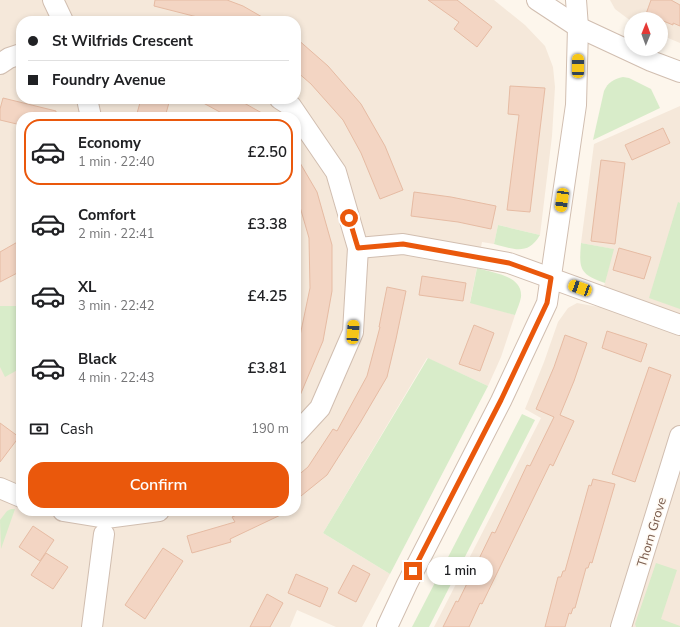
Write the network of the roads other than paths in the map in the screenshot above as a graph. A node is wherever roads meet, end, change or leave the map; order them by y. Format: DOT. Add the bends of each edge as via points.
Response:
graph roads {
  1 [pos="53,0"];
  2 [pos="536,0"];
  3 [pos="576,0"];
  4 [pos="61,16"];
  5 [pos="578,27"];
  6 [pos="16,56"];
  7 [pos="0,64"];
  8 [pos="680,72"];
  9 [pos="288,104"];
  10 [pos="295,112"];
  11 [pos="301,121"];
  12 [pos="358,248"];
  13 [pos="551,278"];
  14 [pos="680,325"];
  15 [pos="301,429"];
  16 [pos="680,436"];
  17 [pos="0,488"];
  18 [pos="16,495"];
  19 [pos="84,516"];
  20 [pos="132,516"];
  21 [pos="105,521"];
  22 [pos="92,627"];
  23 [pos="387,627"];
  24 [pos="621,627"];
  1 -- 4 [label="street"];
  2 -- 5 [label="street"];
  3 -- 5 [label="street"];
  5 -- 8 [label="street"];
  5 -- 13 [label="street" via="576,105"];
  6 -- 7 [label="street"];
  9 -- 10 [label="street"];
  11 -- 12 [label="street" via="336,172"];
  12 -- 13 [label="street" via="403,244 509,263"];
  12 -- 15 [label="street" via="353,332 320,408"];
  13 -- 14 [label="street"];
  13 -- 23 [label="street" via="547,303"];
  16 -- 24 [label="street, Thorn Grove"];
  17 -- 18 [label="street"];
  19 -- 21 [label="street"];
  20 -- 21 [label="street"];
  21 -- 22 [label="street"];
}
